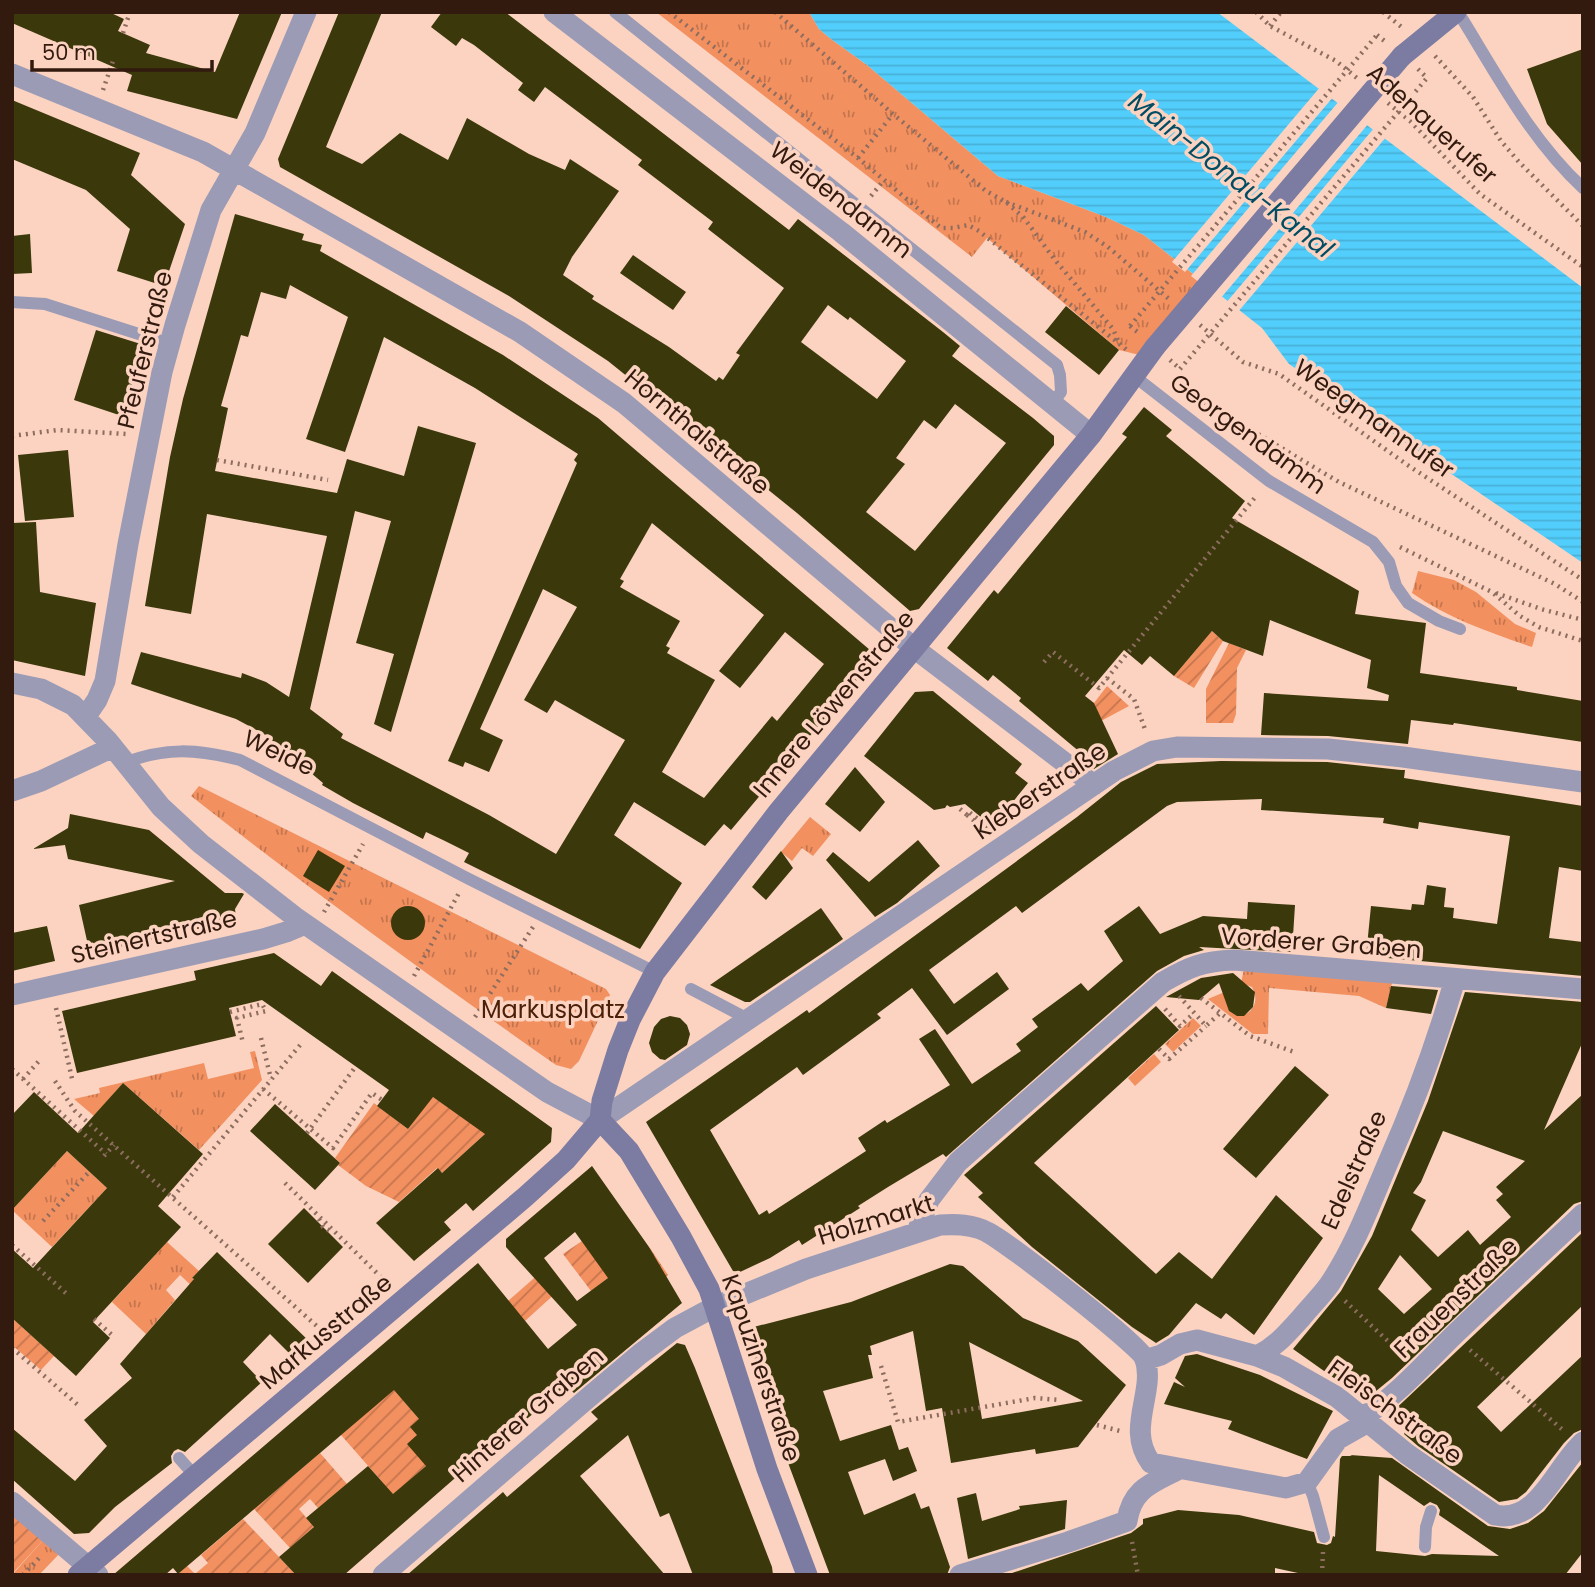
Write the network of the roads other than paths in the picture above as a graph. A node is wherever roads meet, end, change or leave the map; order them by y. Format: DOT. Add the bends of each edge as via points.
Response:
graph roads {
  1 [pos="306,12"];
  2 [pos="554,12"];
  3 [pos="615,12"];
  4 [pos="1457,12"];
  5 [pos="12,74"];
  6 [pos="233,169"];
  7 [pos="1583,188"];
  8 [pos="12,302"];
  9 [pos="170,344"];
  10 [pos="1144,362"];
  11 [pos="1053,403"];
  12 [pos="1091,435"];
  13 [pos="1460,629"];
  14 [pos="914,648"];
  15 [pos="12,683"];
  16 [pos="86,716"];
  17 [pos="118,755"];
  18 [pos="1583,782"];
  19 [pos="1094,785"];
  20 [pos="12,791"];
  21 [pos="309,927"];
  22 [pos="655,972"];
  23 [pos="1455,979"];
  24 [pos="691,989"];
  25 [pos="1583,989"];
  26 [pos="12,995"];
  27 [pos="750,1020"];
  28 [pos="600,1120"];
  29 [pos="1583,1214"];
  30 [pos="917,1231"];
  31 [pos="716,1306"];
  32 [pos="1257,1356"];
  33 [pos="1145,1360"];
  34 [pos="1366,1419"];
  35 [pos="1581,1443"];
  36 [pos="178,1458"];
  37 [pos="1179,1469"];
  38 [pos="195,1476"];
  39 [pos="1307,1482"];
  40 [pos="12,1502"];
  41 [pos="1432,1510"];
  42 [pos="1324,1537"];
  43 [pos="1426,1547"];
  44 [pos="88,1572"];
  45 [pos="383,1575"];
  46 [pos="807,1575"];
  47 [pos="961,1575"];
  1 -- 6 [label="street, Pfeuferstraße" via="255,133"];
  2 -- 11 [label="street, Weidendamm" via="841,232"];
  3 -- 11 [label="lane" via="1056,365 1061,392"];
  4 -- 7 [label="lane" via="1538,138"];
  4 -- 10 [label="street, Innere Löwenstraße, bridge" via="1402,56"];
  5 -- 6 [label="street, Hornthalstraße" via="203,152"];
  6 -- 9 [label="street, Pfeuferstraße" via="211,210"];
  6 -- 14 [label="street, Hornthalstraße" via="520,332 591,379"];
  8 -- 9 [label="lane" via="44,304"];
  9 -- 16 [label="street, Pfeuferstraße" via="105,681"];
  10 -- 12 [label="street, Innere Löwenstraße"];
  10 -- 13 [label="lane, Georgendamm" via="1269,481 1373,542 1390,562 1396,586 1408,603"];
  11 -- 12 [label="street, Weidendamm"];
  12 -- 14 [label="street, Innere Löwenstraße"];
  14 -- 19 [label="street, Hornthalstraße"];
  14 -- 22 [label="street, Innere Löwenstraße" via="779,811"];
  15 -- 16 [label="street" via="59,696"];
  16 -- 17 [label="street"];
  17 -- 20 [label="street, Weide"];
  17 -- 21 [label="street" via="201,844"];
  17 -- 22 [label="lane, Weide" via="207,751 240,760"];
  18 -- 19 [label="street, Kleberstraße" via="1328,750 1190,747 1153,751"];
  19 -- 27 [label="street, Kleberstraße"];
  21 -- 26 [label="street, Steinertstraße"];
  21 -- 28 [label="street" via="554,1097"];
  22 -- 28 [label="street, Innere Löwenstraße" via="618,1050"];
  23 -- 25 [label="street, Vorderer Graben"];
  23 -- 30 [label="street, Vorderer Graben" via="1234,960 1189,967 1163,982 958,1162 929,1200"];
  23 -- 32 [label="street, Edelstraße" via="1438,1038 1398,1141 1340,1265 1329,1285 1283,1338"];
  24 -- 27 [label="lane"];
  27 -- 28 [label="street, Kleberstraße"];
  28 -- 31 [label="street, Kapuzinerstraße" via="629,1151"];
  28 -- 38 [label="street, Markusstraße" via="556,1169"];
  29 -- 34 [label="street, Frauenstraße"];
  30 -- 31 [label="street, Holzmarkt"];
  30 -- 33 [label="street, Holzmarkt" via="961,1224 986,1231 1137,1348"];
  31 -- 45 [label="street, Hinterer Graben" via="640,1354"];
  31 -- 46 [label="street, Kapuzinerstraße" via="767,1469"];
  32 -- 33 [label="street, Fleischstraße" via="1196,1340"];
  32 -- 34 [label="street, Fleischstraße" via="1337,1397"];
  33 -- 37 [label="street" via="1140,1427 1144,1454 1151,1463"];
  34 -- 35 [label="street, Fleischstraße" via="1440,1483 1496,1515 1515,1517 1534,1504"];
  34 -- 39 [label="street, Frauenstraße" via="1338,1439"];
  36 -- 38 [label="lane"];
  37 -- 39 [label="street" via="1286,1488"];
  37 -- 47 [label="street" via="1140,1490 1130,1504 1127,1521"];
  38 -- 44 [label="street, Markusstraße"];
  39 -- 42 [label="lane"];
  40 -- 44 [label="street"];
  41 -- 43 [label="lane"];
}
